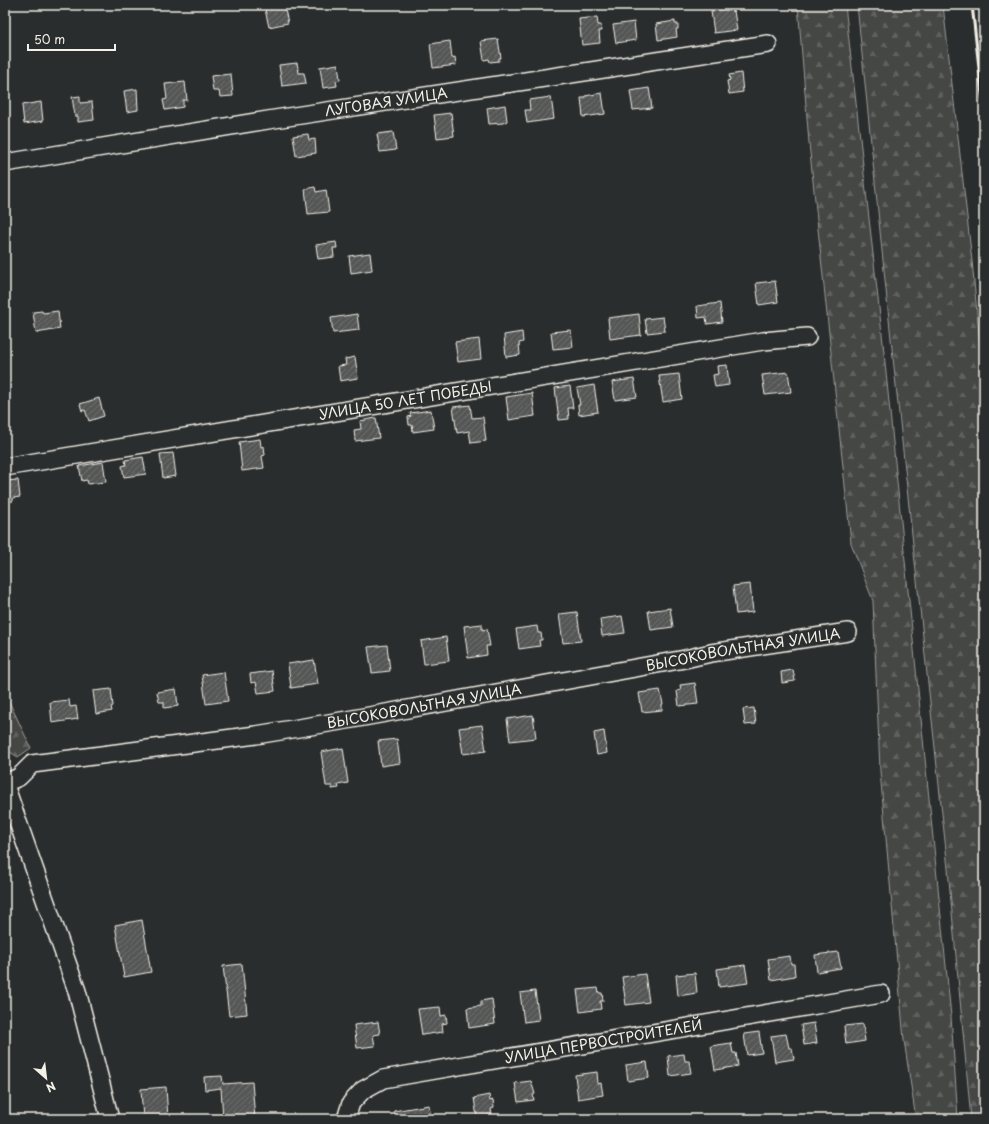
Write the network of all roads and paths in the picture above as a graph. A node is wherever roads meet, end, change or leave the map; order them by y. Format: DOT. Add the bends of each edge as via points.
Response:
graph roads {
  1 [pos="768,44"];
  2 [pos="5,163"];
  3 [pos="807,337"];
  4 [pos="5,467"];
  5 [pos="848,632"];
  6 [pos="5,784"];
  7 [pos="881,994"];
  8 [pos="110,1119"];
  9 [pos="346,1119"];
  1 -- 2 [label="street, ЛУГОВАЯ УЛИЦА"];
  3 -- 4 [label="street, УЛИЦА 50 ЛЕТ ПОБЕДЫ" via="762,341"];
  5 -- 6 [label="street, ВЫСОКОВОЛЬТНАЯ УЛИЦА" via="711,653 256,735 32,764 19,777"];
  6 -- 8 [label="street" via="77,991"];
  7 -- 9 [label="street, УЛИЦА ПЕРВОСТРОИТЕЛЕЙ" via="383,1079 363,1090 351,1103"];
}
